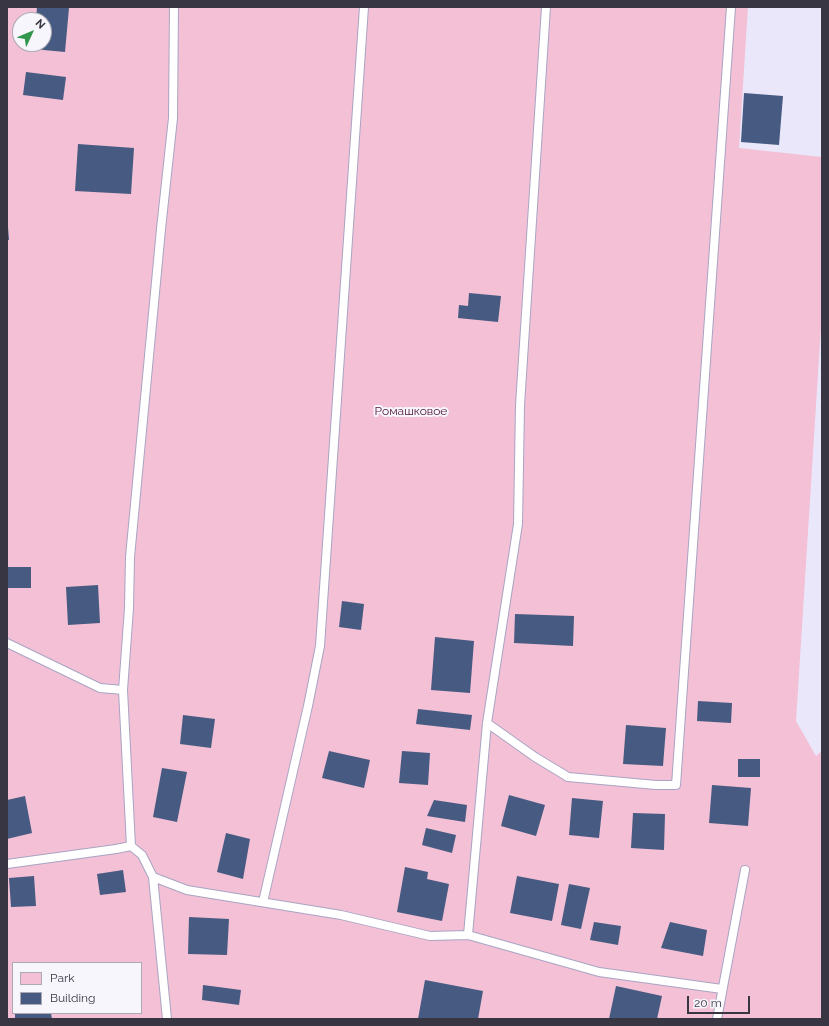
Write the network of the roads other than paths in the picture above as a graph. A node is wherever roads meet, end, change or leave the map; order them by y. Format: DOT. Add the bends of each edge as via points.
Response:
graph roads {
  1 [pos="174,7"];
  2 [pos="364,7"];
  3 [pos="546,7"];
  4 [pos="731,7"];
  5 [pos="7,643"];
  6 [pos="123,690"];
  7 [pos="487,723"];
  8 [pos="131,846"];
  9 [pos="7,864"];
  10 [pos="745,870"];
  11 [pos="152,877"];
  12 [pos="263,902"];
  13 [pos="468,935"];
  14 [pos="722,989"];
  15 [pos="167,1019"];
  16 [pos="717,1019"];
  1 -- 6 [label="lane" via="173,118 130,557"];
  2 -- 12 [label="lane" via="320,646"];
  3 -- 7 [label="lane" via="520,405 518,524"];
  4 -- 7 [label="lane" via="676,785 568,777"];
  5 -- 6 [label="lane" via="100,688"];
  6 -- 8 [label="lane"];
  7 -- 13 [label="lane"];
  8 -- 9 [label="lane"];
  8 -- 11 [label="lane" via="142,855"];
  10 -- 14 [label="lane"];
  11 -- 12 [label="lane" via="187,890"];
  11 -- 15 [label="lane"];
  12 -- 13 [label="lane" via="341,915 430,936"];
  13 -- 14 [label="lane" via="599,972"];
  14 -- 16 [label="lane"];
}
